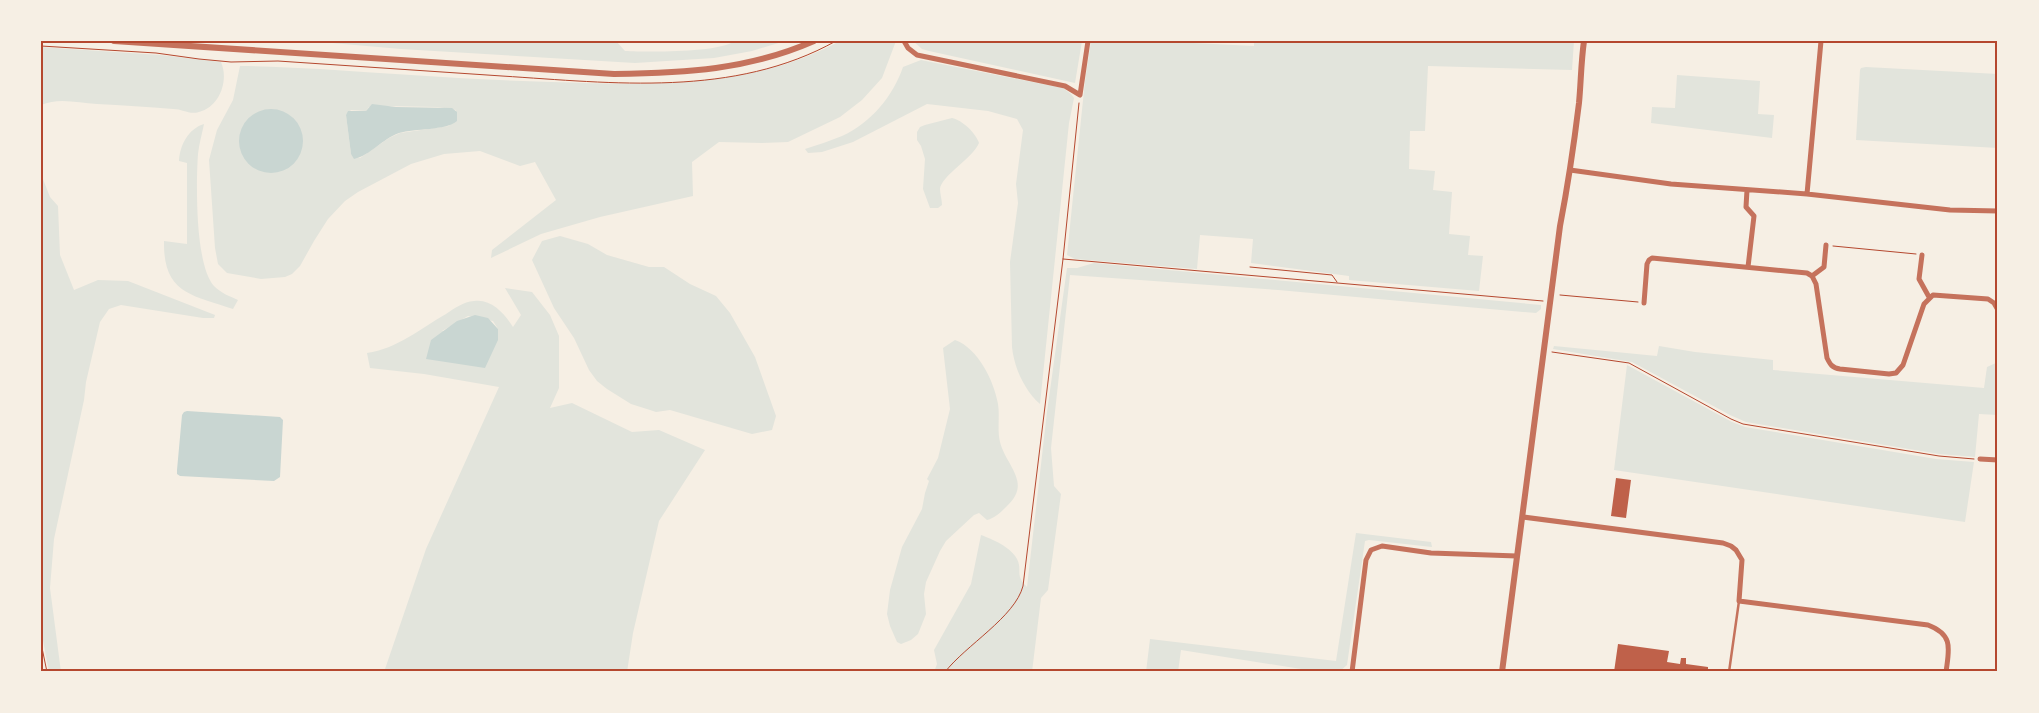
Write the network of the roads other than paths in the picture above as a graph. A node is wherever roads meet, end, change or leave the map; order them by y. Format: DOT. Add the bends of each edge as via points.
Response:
graph roads {
  1 [pos="114,41"];
  2 [pos="814,41"];
  3 [pos="904,41"];
  4 [pos="1088,41"];
  5 [pos="1584,41"];
  6 [pos="1821,41"];
  7 [pos="1570,170"];
  8 [pos="1747,190"];
  9 [pos="1807,194"];
  10 [pos="1998,211"];
  11 [pos="1826,246"];
  12 [pos="1922,255"];
  13 [pos="1748,267"];
  14 [pos="1812,276"];
  15 [pos="1930,297"];
  16 [pos="1644,302"];
  17 [pos="1998,310"];
  18 [pos="1980,459"];
  19 [pos="1998,460"];
  20 [pos="1523,518"];
  21 [pos="1517,556"];
  22 [pos="1739,601"];
  23 [pos="1352,672"];
  24 [pos="1502,672"];
  25 [pos="1729,672"];
  26 [pos="1946,672"];
  1 -- 2 [label="street" via="624,74 731,67 783,54"];
  3 -- 4 [label="street" via="917,55 1065,86 1080,95"];
  5 -- 7 [label="street"];
  6 -- 9 [label="street"];
  7 -- 8 [label="street" via="1671,184"];
  7 -- 20 [label="street"];
  8 -- 9 [label="street"];
  8 -- 13 [label="street" via="1746,207 1754,216"];
  9 -- 10 [label="street" via="1950,210"];
  11 -- 14 [label="street" via="1824,268"];
  12 -- 15 [label="street" via="1919,280"];
  13 -- 14 [label="street" via="1803,272"];
  13 -- 16 [label="street" via="1652,258 1647,264"];
  14 -- 15 [label="street" via="1827,358 1832,366 1840,369 1896,373 1903,365 1924,304"];
  15 -- 17 [label="street" via="1938,294 1988,299"];
  18 -- 19 [label="street"];
  20 -- 21 [label="street"];
  20 -- 22 [label="street" via="1731,546 1742,560"];
  21 -- 23 [label="street" via="1431,553 1382,546 1371,550 1366,560"];
  21 -- 24 [label="street"];
  22 -- 25 [label="lane"];
  22 -- 26 [label="street" via="1928,625 1947,640"];
}
